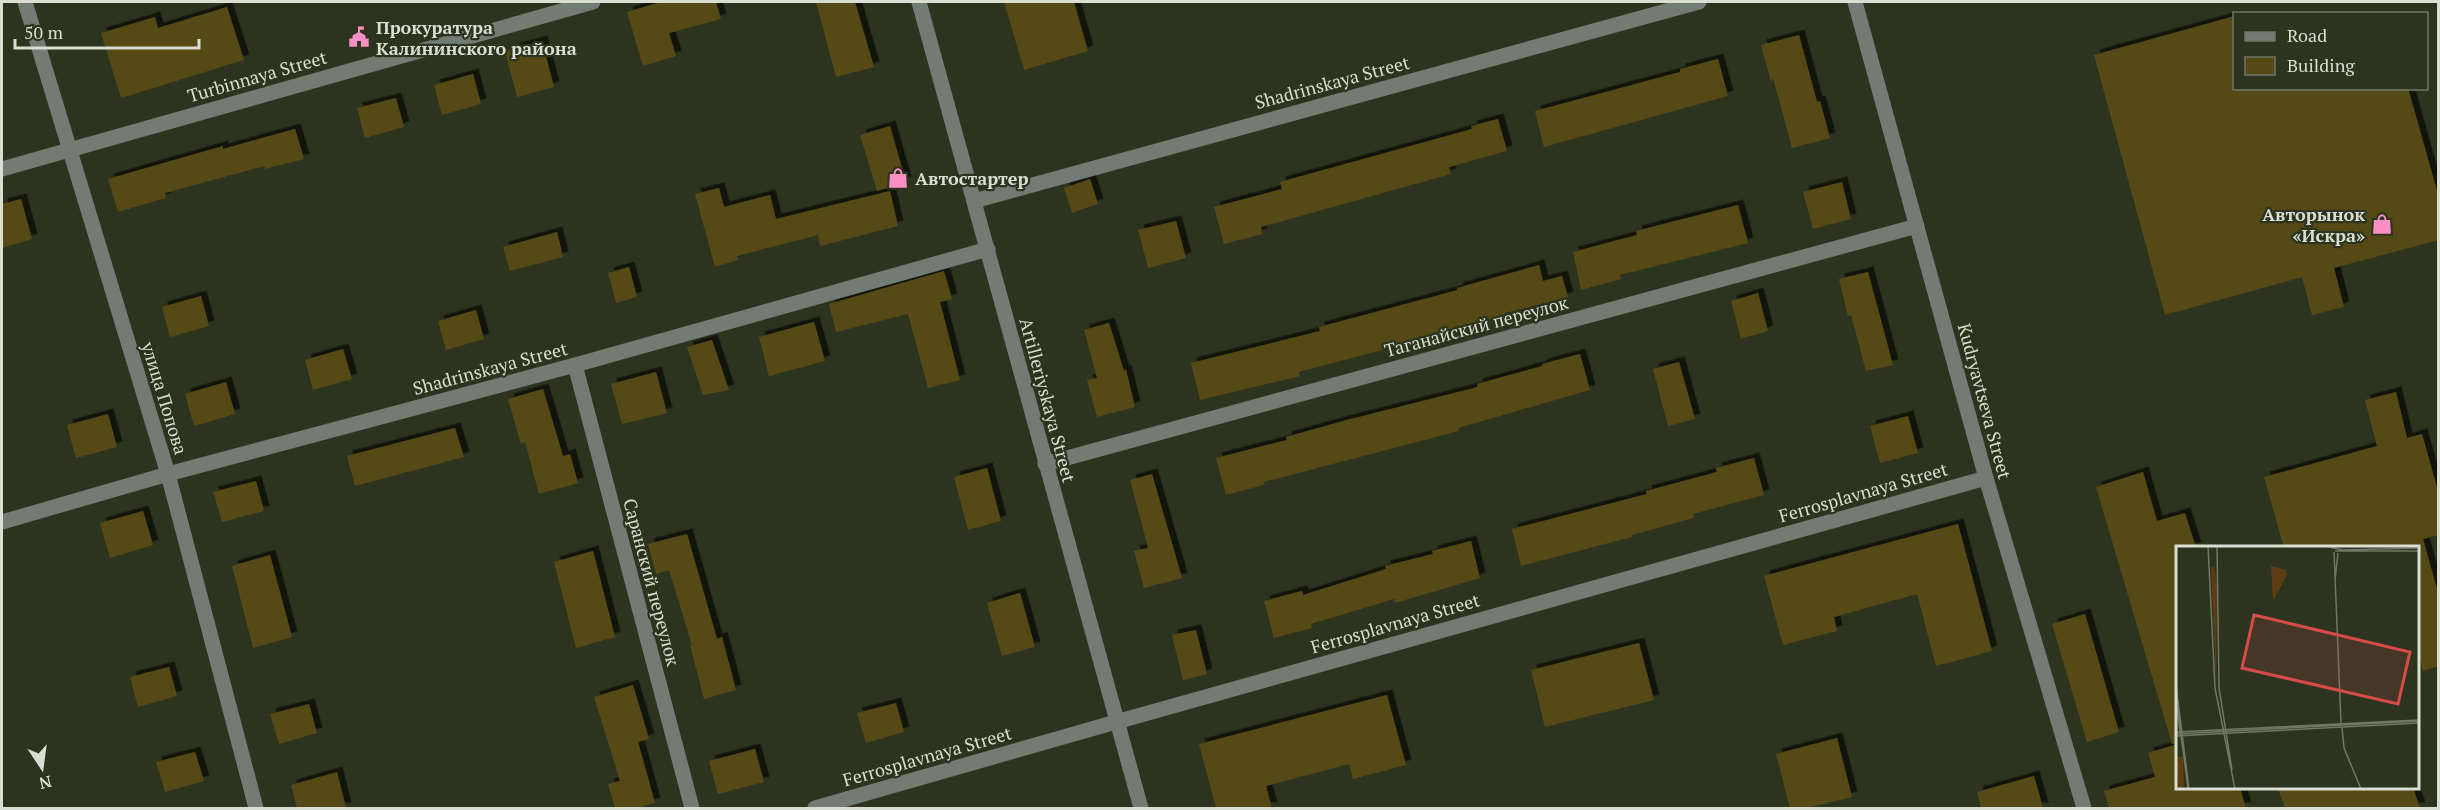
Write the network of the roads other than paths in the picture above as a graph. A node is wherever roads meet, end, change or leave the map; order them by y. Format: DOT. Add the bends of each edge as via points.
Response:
graph roads {
  1 [pos="25,2"];
  2 [pos="593,2"];
  3 [pos="919,2"];
  4 [pos="1699,2"];
  5 [pos="1855,2"];
  6 [pos="69,150"];
  7 [pos="2,170"];
  8 [pos="974,201"];
  9 [pos="1917,226"];
  10 [pos="988,249"];
  11 [pos="575,365"];
  12 [pos="1045,464"];
  13 [pos="168,474"];
  14 [pos="1986,478"];
  15 [pos="2,522"];
  16 [pos="1116,722"];
  17 [pos="256,808"];
  18 [pos="692,808"];
  19 [pos="815,808"];
  20 [pos="1141,808"];
  21 [pos="2084,808"];
  1 -- 6 [label="street, улица Попова"];
  2 -- 6 [label="street, Turbinnaya Street"];
  3 -- 8 [label="street, Artilleriyskaya Street"];
  4 -- 8 [label="street, Shadrinskaya Street"];
  5 -- 9 [label="street, Kudryavtseva Street"];
  6 -- 7 [label="street, Turbinnaya Street"];
  6 -- 13 [label="street, улица Попова"];
  8 -- 10 [label="street, Artilleriyskaya Street"];
  9 -- 12 [label="street, Таганайский переулок"];
  9 -- 14 [label="street, Kudryavtseva Street"];
  10 -- 11 [label="street, Shadrinskaya Street"];
  10 -- 12 [label="street, Artilleriyskaya Street"];
  11 -- 13 [label="street, Shadrinskaya Street"];
  11 -- 18 [label="street, Саранский переулок"];
  12 -- 16 [label="street, Artilleriyskaya Street"];
  13 -- 15 [label="street, Shadrinskaya Street"];
  13 -- 17 [label="street, улица Попова"];
  14 -- 16 [label="street, Ferrosplavnaya Street"];
  14 -- 21 [label="street, Kudryavtseva Street"];
  16 -- 19 [label="street, Ferrosplavnaya Street"];
  16 -- 20 [label="street, Artilleriyskaya Street"];
}
